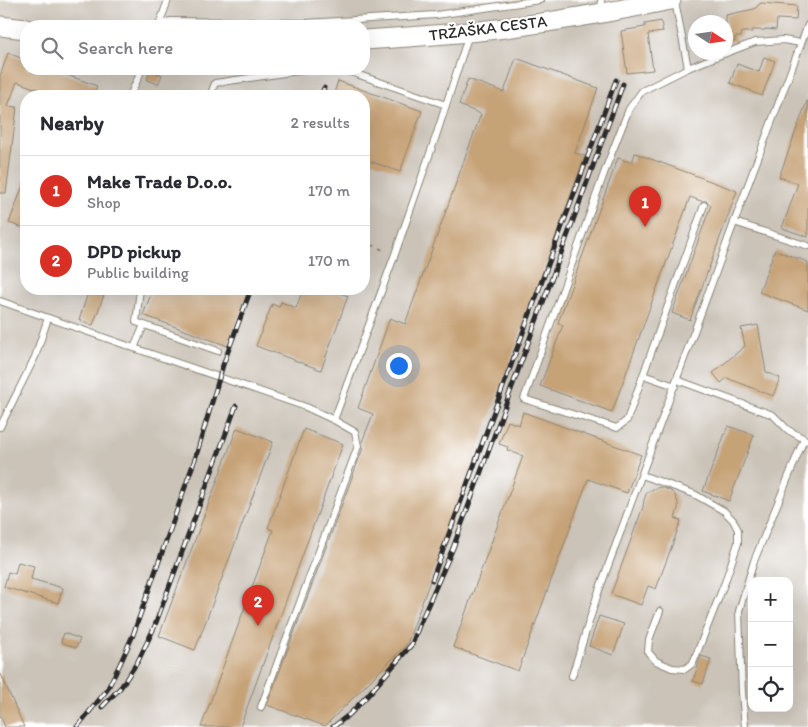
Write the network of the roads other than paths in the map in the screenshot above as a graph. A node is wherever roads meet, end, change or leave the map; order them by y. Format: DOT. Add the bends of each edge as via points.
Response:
graph roads {
  1 [pos="168,0"];
  2 [pos="540,0"];
  3 [pos="671,0"];
  4 [pos="675,0"];
  5 [pos="602,6"];
  6 [pos="162,20"];
  7 [pos="354,20"];
  8 [pos="808,25"];
  9 [pos="0,26"];
  10 [pos="20,28"];
  11 [pos="470,32"];
  12 [pos="370,40"];
  13 [pos="801,43"];
  14 [pos="688,68"];
  15 [pos="139,75"];
  16 [pos="270,75"];
  17 [pos="360,75"];
  18 [pos="133,90"];
  19 [pos="212,90"];
  20 [pos="446,104"];
  21 [pos="704,205"];
  22 [pos="734,222"];
  23 [pos="808,246"];
  24 [pos="139,295"];
  25 [pos="0,301"];
  26 [pos="48,318"];
  27 [pos="144,325"];
  28 [pos="134,348"];
  29 [pos="218,351"];
  30 [pos="643,375"];
  31 [pos="676,383"];
  32 [pos="334,420"];
  33 [pos="0,427"];
  34 [pos="806,440"];
  35 [pos="642,475"];
  36 [pos="660,611"];
  37 [pos="572,676"];
  38 [pos="261,707"];
  39 [pos="745,727"];
  1 -- 6 [label="lane"];
  2 -- 7 [label="lane" via="436,15"];
  3 -- 5 [label="street, TRŽAŠKA CESTA"];
  4 -- 14 [label="lane"];
  5 -- 11 [label="street, TRŽAŠKA CESTA" via="504,28"];
  8 -- 13 [label="lane"];
  9 -- 10 [label="street"];
  11 -- 12 [label="street, TRŽAŠKA CESTA"];
  11 -- 20 [label="lane"];
  13 -- 14 [label="lane" via="783,40 755,42"];
  13 -- 22 [label="lane"];
  14 -- 30 [label="lane" via="642,91 629,109 524,399 617,428 627,420"];
  15 -- 18 [label="lane"];
  16 -- 19 [label="lane" via="215,83"];
  17 -- 20 [label="lane"];
  20 -- 32 [label="lane"];
  21 -- 30 [label="lane"];
  22 -- 23 [label="lane"];
  22 -- 31 [label="lane"];
  24 -- 27 [label="lane" via="136,322"];
  25 -- 26 [label="lane"];
  26 -- 28 [label="lane"];
  26 -- 33 [label="lane" via="35,357"];
  27 -- 28 [label="lane"];
  27 -- 29 [label="lane"];
  28 -- 32 [label="lane" via="306,407"];
  30 -- 31 [label="lane"];
  31 -- 34 [label="lane" via="773,415 788,430"];
  31 -- 35 [label="lane"];
  32 -- 38 [label="lane" via="355,432 358,446"];
  34 -- 39 [label="lane" via="754,561 739,610"];
  35 -- 36 [label="lane" via="694,494 724,511 738,530 738,543 725,582 693,663 685,669 656,661 648,652"];
  35 -- 37 [label="lane" via="597,596"];
}
